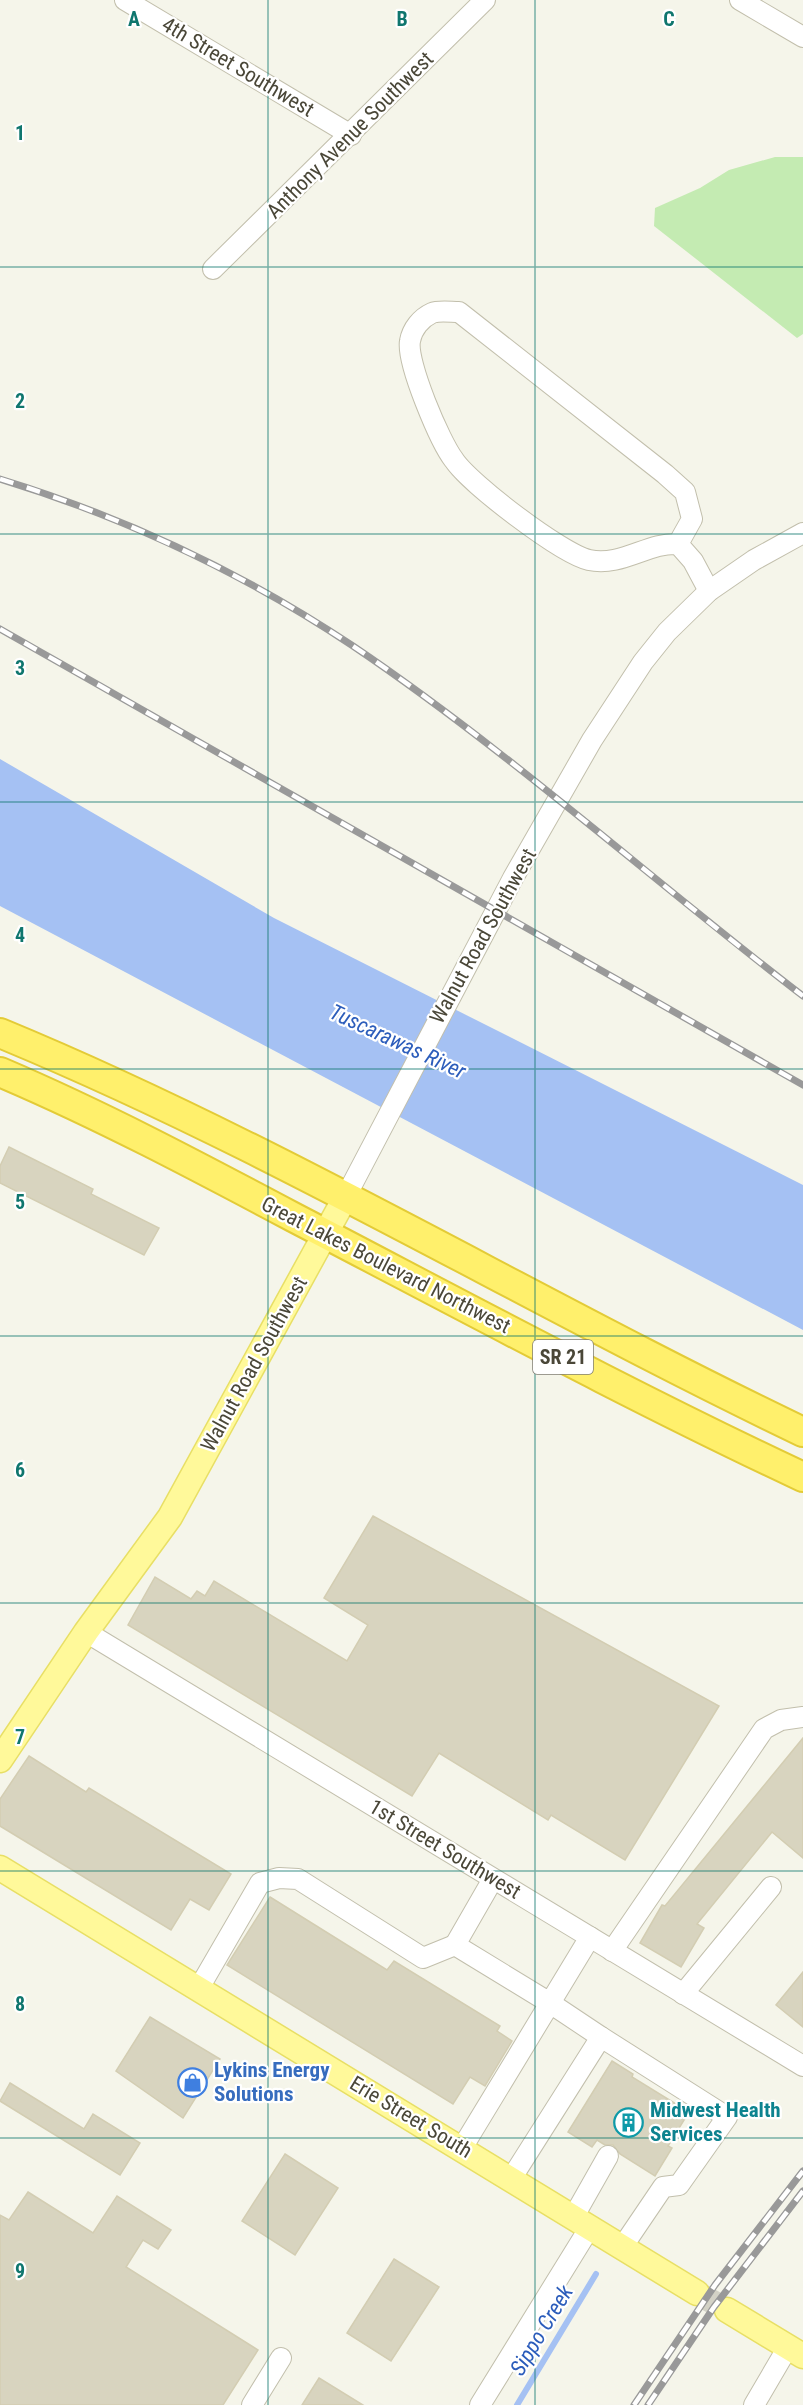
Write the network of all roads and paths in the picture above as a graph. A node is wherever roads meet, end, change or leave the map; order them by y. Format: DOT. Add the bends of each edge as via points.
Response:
graph roads {
  1 [pos="125,0"];
  2 [pos="486,0"];
  3 [pos="740,0"];
  4 [pos="802,35"];
  5 [pos="351,135"];
  6 [pos="213,269"];
  7 [pos="803,533"];
  8 [pos="678,544"];
  9 [pos="709,591"];
  10 [pos="0,1033"];
  11 [pos="0,1072"];
  12 [pos="345,1198"];
  13 [pos="325,1233"];
  14 [pos="803,1432"];
  15 [pos="803,1477"];
  16 [pos="86,1632"];
  17 [pos="803,1718"];
  18 [pos="0,1760"];
  19 [pos="0,1868"];
  20 [pos="493,1878"];
  21 [pos="771,1887"];
  22 [pos="590,1936"];
  23 [pos="455,1945"];
  24 [pos="612,1951"];
  25 [pos="200,1988"];
  26 [pos="684,1994"];
  27 [pos="550,2003"];
  28 [pos="601,2037"];
  29 [pos="803,2066"];
  30 [pos="462,2148"];
  31 [pos="609,2156"];
  32 [pos="511,2179"];
  33 [pos="582,2221"];
  34 [pos="623,2246"];
  35 [pos="697,2293"];
  36 [pos="727,2310"];
  37 [pos="796,2352"];
  38 [pos="281,2358"];
  39 [pos="252,2405"];
  40 [pos="480,2405"];
  41 [pos="754,2405"];
  1 -- 5 [label="street, 4th Street Southwest"];
  2 -- 5 [label="street, Anthony Avenue Southwest"];
  3 -- 4 [label="street"];
  5 -- 6 [label="street, Anthony Avenue Southwest"];
  7 -- 9 [label="street, Walnut Road Southwest"];
  8 -- 8 [label="street" via="662,543 621,559 590,560 564,548 479,487 454,462 426,402 409,342 417,325 433,312 459,312 665,474 685,492 692,519"];
  8 -- 9 [label="street" via="693,561"];
  9 -- 12 [label="street, Walnut Road Southwest" via="643,662 592,740 477,944"];
  10 -- 12 [label="highway, Great Lakes Boulevard Northwest / SR 21" via="146,1098"];
  11 -- 13 [label="highway, Great Lakes Boulevard Northwest / SR 21" via="107,1121"];
  12 -- 13 [label="main road, Walnut Road Southwest"];
  12 -- 14 [label="highway, Great Lakes Boulevard Northwest / SR 21"];
  13 -- 15 [label="highway, Great Lakes Boulevard Northwest / SR 21"];
  13 -- 16 [label="main road, Walnut Road Southwest" via="170,1517"];
  16 -- 18 [label="main road, Walnut Road Southwest"];
  16 -- 20 [label="street, 1st Street Southwest"];
  17 -- 24 [label="street" via="781,1720 764,1729"];
  19 -- 25 [label="main road, Erie Street South"];
  20 -- 22 [label="street, 1st Street Southwest"];
  20 -- 23 [label="street"];
  21 -- 26 [label="street"];
  22 -- 24 [label="street, 1st Street Southwest"];
  22 -- 27 [label="street"];
  23 -- 25 [label="street" via="423,1958 298,1879 279,1878 260,1883"];
  23 -- 27 [label="street"];
  24 -- 26 [label="street, 1st Street Southwest"];
  25 -- 30 [label="main road, Erie Street South"];
  26 -- 29 [label="street, 1st Street Southwest"];
  27 -- 28 [label="street"];
  27 -- 30 [label="street"];
  28 -- 32 [label="street"];
  28 -- 34 [label="street" via="727,2117 680,2185 663,2187"];
  30 -- 32 [label="main road, Erie Street South"];
  31 -- 33 [label="street"];
  32 -- 33 [label="main road, Erie Street South"];
  33 -- 34 [label="main road, Erie Street South"];
  33 -- 40 [label="street"];
  34 -- 35 [label="main road, Erie Street South"];
  36 -- 37 [label="main road"];
  37 -- 41 [label="street"];
  38 -- 39 [label="street"];
}
